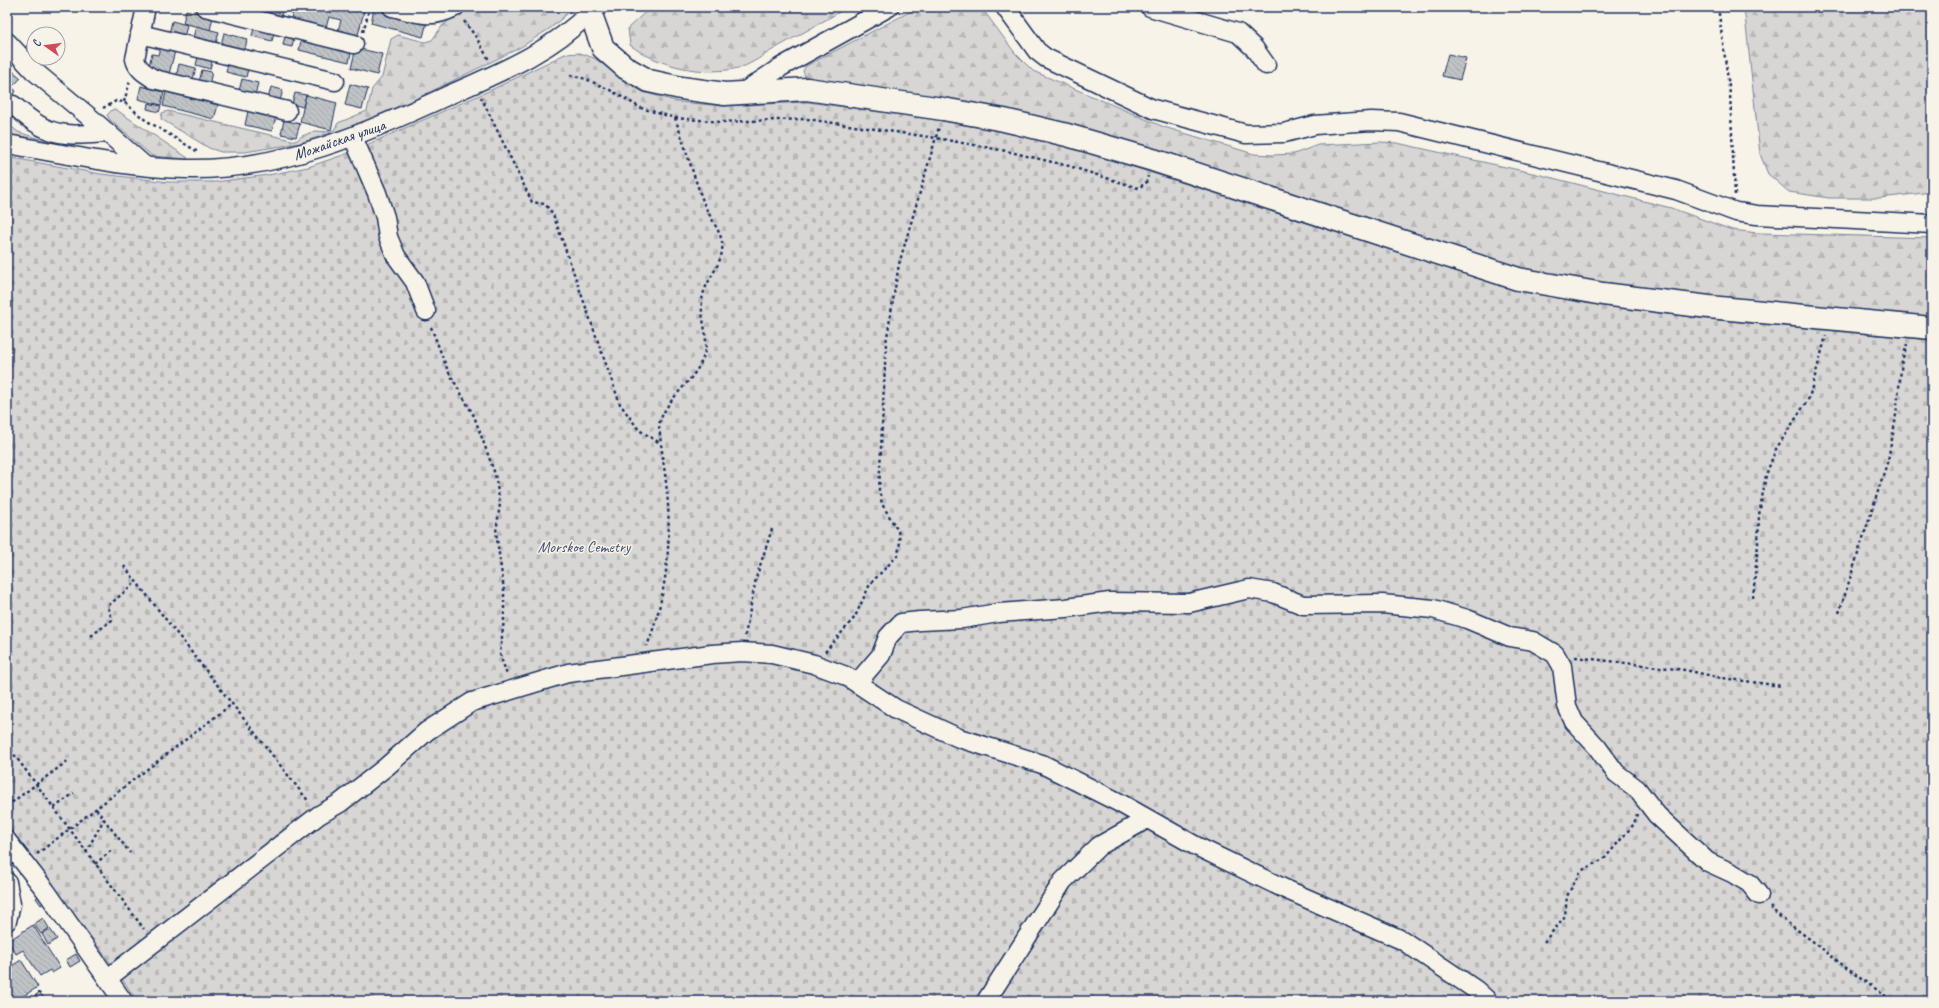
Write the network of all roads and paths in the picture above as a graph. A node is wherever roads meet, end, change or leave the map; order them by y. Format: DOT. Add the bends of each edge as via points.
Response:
graph roads {
  1 [pos="146,7"];
  2 [pos="205,7"];
  3 [pos="370,7"];
  4 [pos="392,7"];
  5 [pos="454,7"];
  6 [pos="889,7"];
  7 [pos="1005,7"];
  8 [pos="1150,7"];
  9 [pos="1718,7"];
  10 [pos="592,10"];
  11 [pos="140,34"];
  12 [pos="7,42"];
  13 [pos="354,44"];
  14 [pos="1266,65"];
  15 [pos="497,73"];
  16 [pos="132,75"];
  17 [pos="570,75"];
  18 [pos="335,81"];
  19 [pos="475,84"];
  20 [pos="745,91"];
  21 [pos="116,101"];
  22 [pos="124,102"];
  23 [pos="13,105"];
  24 [pos="943,109"];
  25 [pos="287,111"];
  26 [pos="676,118"];
  27 [pos="108,133"];
  28 [pos="353,137"];
  29 [pos="936,138"];
  30 [pos="7,144"];
  31 [pos="1153,160"];
  32 [pos="145,166"];
  33 [pos="223,167"];
  34 [pos="1736,212"];
  35 [pos="1932,224"];
  36 [pos="426,311"];
  37 [pos="1831,318"];
  38 [pos="1922,327"];
  39 [pos="660,443"];
  40 [pos="772,529"];
  41 [pos="124,566"];
  42 [pos="136,582"];
  43 [pos="1753,598"];
  44 [pos="1839,613"];
  45 [pos="91,636"];
  46 [pos="742,652"];
  47 [pos="1555,654"];
  48 [pos="640,663"];
  49 [pos="814,664"];
  50 [pos="858,683"];
  51 [pos="1782,686"];
  52 [pos="512,691"];
  53 [pos="232,704"];
  54 [pos="7,745"];
  55 [pos="69,760"];
  56 [pos="37,785"];
  57 [pos="74,793"];
  58 [pos="1644,797"];
  59 [pos="7,806"];
  60 [pos="54,808"];
  61 [pos="96,809"];
  62 [pos="319,815"];
  63 [pos="104,819"];
  64 [pos="1147,819"];
  65 [pos="69,829"];
  66 [pos="7,841"];
  67 [pos="112,850"];
  68 [pos="86,852"];
  69 [pos="130,853"];
  70 [pos="95,864"];
  71 [pos="29,868"];
  72 [pos="7,882"];
  73 [pos="1759,894"];
  74 [pos="7,921"];
  75 [pos="1544,942"];
  76 [pos="154,943"];
  77 [pos="108,978"];
  78 [pos="123,1001"];
  79 [pos="986,1001"];
  80 [pos="1488,1001"];
  81 [pos="1888,1001"];
  1 -- 11 [label="street"];
  2 -- 13 [label="street"];
  3 -- 13 [label="path" via="362,38"];
  4 -- 5 [label="street" via="428,16 438,15"];
  5 -- 15 [label="path" via="476,37"];
  6 -- 20 [label="street"];
  7 -- 34 [label="street" via="1037,51 1046,58 1153,109 1208,125 1261,135 1284,133 1316,125 1371,121 1399,122 1676,190"];
  8 -- 14 [label="street" via="1238,33 1254,48"];
  9 -- 34 [label="path" via="1730,94"];
  10 -- 15 [label="street, Можайская улица" via="564,36 528,59"];
  10 -- 20 [label="main road" via="603,48 626,68 649,81 718,93"];
  11 -- 18 [label="street"];
  11 -- 25 [label="street" via="135,61 144,73 154,79"];
  12 -- 27 [label="street" via="34,71"];
  15 -- 19 [label="street, Можайская улица"];
  16 -- 22 [label="path"];
  17 -- 26 [label="path" via="610,90 641,108"];
  19 -- 28 [label="street, Можайская улица"];
  19 -- 39 [label="path" via="532,202 545,204 553,214 620,404 639,430"];
  20 -- 24 [label="main road" via="807,89"];
  21 -- 22 [label="path"];
  22 -- 33 [label="path" via="144,119"];
  23 -- 27 [label="street" via="48,130 72,134"];
  24 -- 29 [label="path"];
  24 -- 31 [label="main road" via="1067,135"];
  26 -- 29 [label="path" via="721,122 807,119"];
  26 -- 39 [label="path" via="703,202 722,242 720,263 704,289 702,302 706,333 705,354 692,378 673,397 661,415"];
  27 -- 32 [label="street"];
  28 -- 33 [label="street, Можайская улица" via="303,154"];
  28 -- 36 [label="street" via="377,193 388,237 396,256 415,282"];
  29 -- 31 [label="path" via="1069,166 1138,188 1146,183"];
  29 -- 49 [label="path" via="899,264 886,343 879,490 882,504 898,530 898,556 870,584 855,616"];
  30 -- 32 [label="street, Можайская улица"];
  31 -- 37 [label="main road" via="1518,279 1610,295"];
  32 -- 33 [label="street, Можайская улица" via="186,169"];
  34 -- 35 [label="street"];
  36 -- 52 [label="path" via="448,371 474,416 495,474 500,504 496,532 504,590 500,654"];
  37 -- 38 [label="main road"];
  37 -- 43 [label="path" via="1809,398 1776,449 1766,475 1759,515"];
  38 -- 44 [label="path" via="1902,361 1888,460"];
  39 -- 48 [label="path" via="667,493 668,545 663,596"];
  40 -- 46 [label="path" via="756,578"];
  41 -- 42 [label="path"];
  42 -- 45 [label="path" via="108,606 112,620"];
  42 -- 53 [label="path"];
  46 -- 48 [label="street"];
  46 -- 49 [label="street" via="772,654"];
  47 -- 50 [label="street" via="1534,641 1510,637 1433,609 1382,604 1303,605 1273,593 1249,589 1189,602 1110,602 962,619 901,623 888,637 881,655"];
  47 -- 51 [label="path" via="1685,670"];
  47 -- 58 [label="street" via="1562,666 1567,706 1574,722 1616,773"];
  48 -- 52 [label="street" via="568,673"];
  49 -- 50 [label="street"];
  50 -- 64 [label="street" via="896,709 959,738 1042,764"];
  52 -- 62 [label="street" via="472,702 428,731 346,799"];
  53 -- 61 [label="path"];
  53 -- 62 [label="path"];
  54 -- 56 [label="path"];
  55 -- 56 [label="path"];
  56 -- 59 [label="path"];
  56 -- 60 [label="path"];
  57 -- 60 [label="path"];
  58 -- 73 [label="street" via="1657,815 1708,862 1749,883"];
  58 -- 75 [label="path" via="1634,824 1605,858 1581,871 1568,896 1565,916"];
  60 -- 65 [label="path"];
  61 -- 63 [label="path"];
  61 -- 65 [label="path"];
  62 -- 76 [label="street"];
  63 -- 68 [label="path"];
  63 -- 69 [label="path"];
  64 -- 79 [label="street" via="1099,846 1063,881"];
  64 -- 80 [label="street" via="1196,846 1286,889 1402,940 1476,990"];
  65 -- 68 [label="path"];
  65 -- 71 [label="path"];
  66 -- 71 [label="street"];
  67 -- 70 [label="path"];
  68 -- 70 [label="path"];
  70 -- 76 [label="path"];
  71 -- 72 [label="street"];
  71 -- 77 [label="street"];
  72 -- 74 [label="street" via="11,904"];
  73 -- 81 [label="path" via="1778,916 1884,994"];
  76 -- 77 [label="street"];
  77 -- 78 [label="street"];
}
